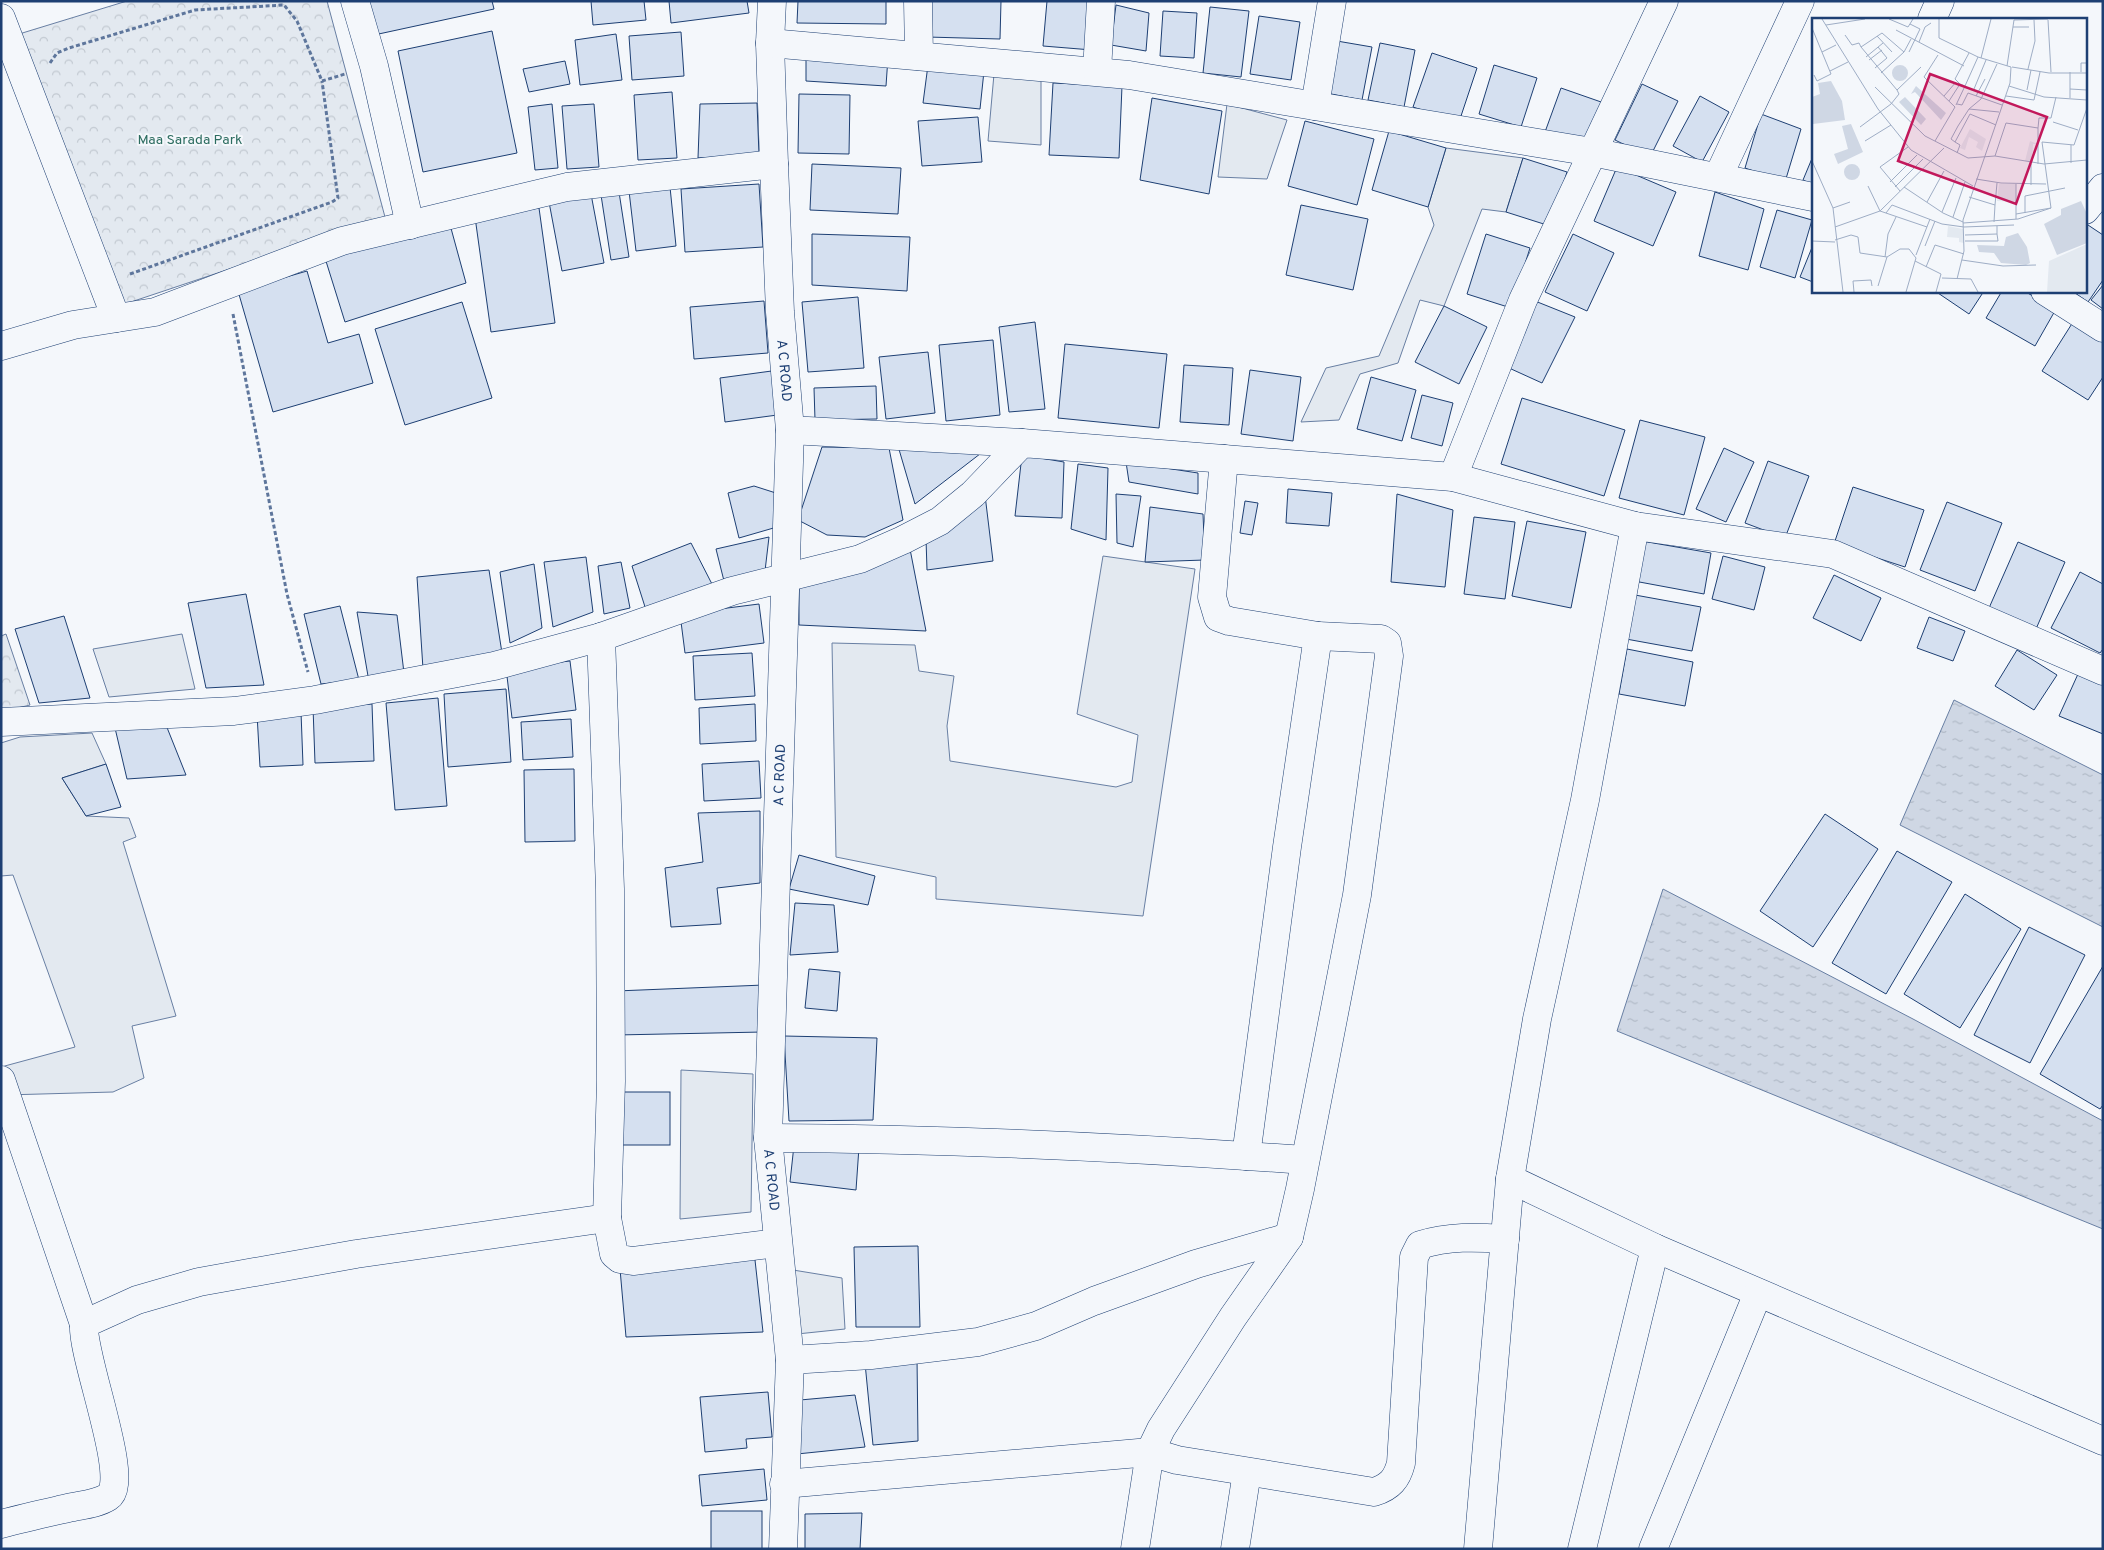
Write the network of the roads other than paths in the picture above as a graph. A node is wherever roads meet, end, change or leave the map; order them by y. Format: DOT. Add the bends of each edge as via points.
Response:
graph roads {
  1 [pos="356,1"];
  2 [pos="772,1"];
  3 [pos="918,1"];
  4 [pos="1101,1"];
  5 [pos="1332,1"];
  6 [pos="1664,1"];
  7 [pos="1800,1"];
  8 [pos="1940,1"];
  9 [pos="1,18"];
  10 [pos="1932,18"];
  11 [pos="770,43"];
  12 [pos="919,56"];
  13 [pos="1097,71"];
  14 [pos="1315,106"];
  15 [pos="1592,152"];
  16 [pos="774,164"];
  17 [pos="1718,177"];
  18 [pos="2103,188"];
  19 [pos="1812,197"];
  20 [pos="2086,209"];
  21 [pos="410,225"];
  22 [pos="2047,292"];
  23 [pos="116,318"];
  24 [pos="2103,328"];
  25 [pos="1,346"];
  26 [pos="790,430"];
  27 [pos="1022,443"];
  28 [pos="1224,459"];
  29 [pos="1452,477"];
  30 [pos="1634,526"];
  31 [pos="784,578"];
  32 [pos="1318,636"];
  33 [pos="601,637"];
  34 [pos="2103,671"];
  35 [pos="1,722"];
  36 [pos="1,1080"];
  37 [pos="768,1138"];
  38 [pos="1246,1156"];
  39 [pos="1305,1160"];
  40 [pos="1510,1179"];
  41 [pos="607,1218"];
  42 [pos="1289,1237"];
  43 [pos="1505,1239"];
  44 [pos="777,1243"];
  45 [pos="1655,1248"];
  46 [pos="1758,1293"];
  47 [pos="84,1324"];
  48 [pos="790,1360"];
  49 [pos="2103,1441"];
  50 [pos="1150,1452"];
  51 [pos="1247,1472"];
  52 [pos="784,1484"];
  53 [pos="1,1524"];
  54 [pos="782,1549"];
  55 [pos="1135,1549"];
  56 [pos="1235,1549"];
  57 [pos="1478,1549"];
  58 [pos="1582,1549"];
  59 [pos="1653,1549"];
  1 -- 21 [label="street"];
  2 -- 11 [label="street, A C ROAD"];
  3 -- 12 [label="street"];
  4 -- 13 [label="street"];
  5 -- 14 [label="street"];
  6 -- 15 [label="street"];
  7 -- 17 [label="street"];
  8 -- 10 [label="street"];
  9 -- 23 [label="street"];
  11 -- 12 [label="street"];
  11 -- 16 [label="street, A C ROAD"];
  12 -- 13 [label="street"];
  13 -- 14 [label="street"];
  14 -- 15 [label="street"];
  15 -- 17 [label="street"];
  15 -- 29 [label="street" via="1523,300"];
  16 -- 21 [label="street" via="567,187"];
  16 -- 26 [label="street, A C ROAD" via="780,312"];
  17 -- 19 [label="street"];
  18 -- 20 [label="street"];
  21 -- 23 [label="street" via="342,240 155,312"];
  22 -- 24 [label="street"];
  23 -- 25 [label="street" via="73,325"];
  26 -- 27 [label="street"];
  26 -- 31 [label="street, A C ROAD"];
  27 -- 28 [label="street"];
  27 -- 31 [label="street" via="973,494 940,521 860,559"];
  28 -- 29 [label="street"];
  28 -- 32 [label="street" via="1212,597 1218,617 1229,622"];
  29 -- 30 [label="street"];
  30 -- 34 [label="street" via="1833,554"];
  30 -- 40 [label="street" via="1585,800 1537,1019"];
  31 -- 33 [label="street" via="732,591"];
  31 -- 37 [label="street, A C ROAD"];
  32 -- 38 [label="street"];
  32 -- 39 [label="street" via="1381,638 1387,643 1389,656 1357,895"];
  33 -- 35 [label="street" via="494,666 315,700 234,710"];
  33 -- 41 [label="street" via="610,898 611,1081"];
  36 -- 47 [label="street"];
  37 -- 38 [label="street" via="880,1138 1178,1150"];
  37 -- 44 [label="street, A C ROAD"];
  38 -- 39 [label="street"];
  39 -- 42 [label="street"];
  40 -- 43 [label="street"];
  40 -- 45 [label="street"];
  41 -- 44 [label="street" via="614,1254 620,1259"];
  41 -- 47 [label="street" via="365,1253 200,1282 137,1300"];
  42 -- 48 [label="street" via="1196,1264 1036,1326 978,1342 871,1355"];
  42 -- 50 [label="street" via="1228,1325 1161,1429"];
  43 -- 51 [label="street" via="1463,1236 1440,1239 1420,1245 1414,1257 1401,1463 1398,1477 1386,1489 1374,1492"];
  43 -- 57 [label="street"];
  44 -- 48 [label="street, A C ROAD"];
  45 -- 46 [label="street"];
  45 -- 58 [label="street"];
  46 -- 49 [label="street"];
  46 -- 59 [label="street"];
  47 -- 53 [label="street" via="84,1345 115,1462 115,1489 109,1496 92,1502"];
  48 -- 52 [label="street, A C ROAD"];
  50 -- 51 [label="street"];
  50 -- 52 [label="street"];
  50 -- 55 [label="street"];
  51 -- 56 [label="street"];
  52 -- 54 [label="street, A C ROAD"];
}
